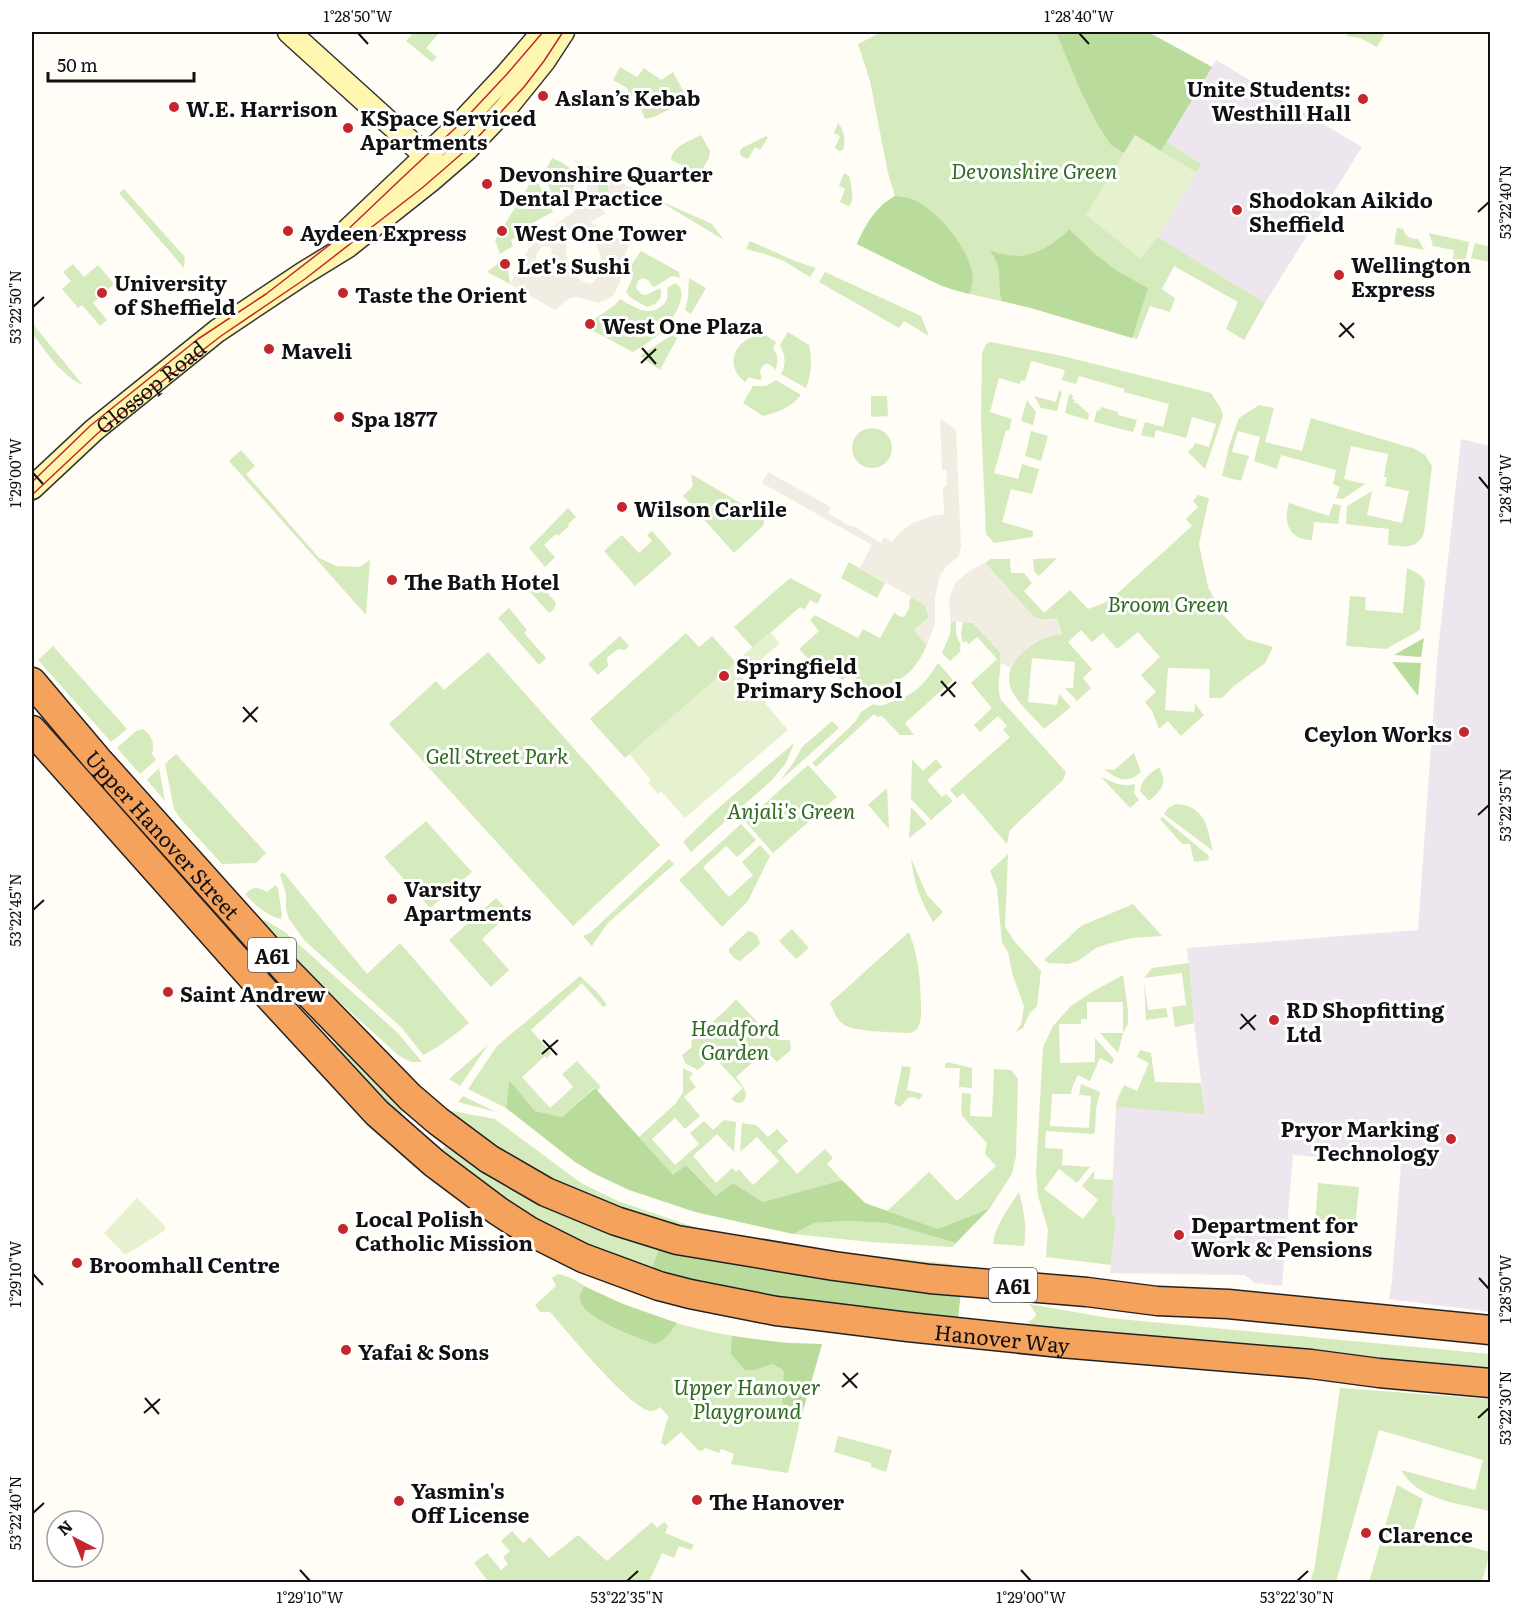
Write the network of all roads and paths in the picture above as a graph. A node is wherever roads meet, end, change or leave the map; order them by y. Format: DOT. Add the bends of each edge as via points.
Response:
graph roads {
  1 [pos="289,32"];
  2 [pos="543,32"];
  3 [pos="563,32"];
  4 [pos="492,107"];
  5 [pos="434,163"];
  6 [pos="32,488"];
  7 [pos="32,682"];
  8 [pos="32,730"];
  9 [pos="529,1231"];
  10 [pos="1491,1330"];
  11 [pos="1491,1383"];
  1 -- 5 [label="street"];
  2 -- 4 [label="street" via="507,74"];
  3 -- 4 [label="street" via="506,108"];
  4 -- 5 [label="street, Glossop Road" via="465,120"];
  5 -- 6 [label="street, Glossop Road" via="402,178 304,273 217,331 94,429"];
  7 -- 10 [label="highway, Upper Hanover Street / A61" via="288,972 410,1097 489,1159 546,1191 616,1221 676,1240 834,1266 930,1279"];
  8 -- 9 [label="highway, Upper Hanover Street / A61" via="377,1113 434,1163"];
  9 -- 11 [label="highway, Hanover Way / A61" via="583,1258 658,1286 776,1311 908,1328"];
}
